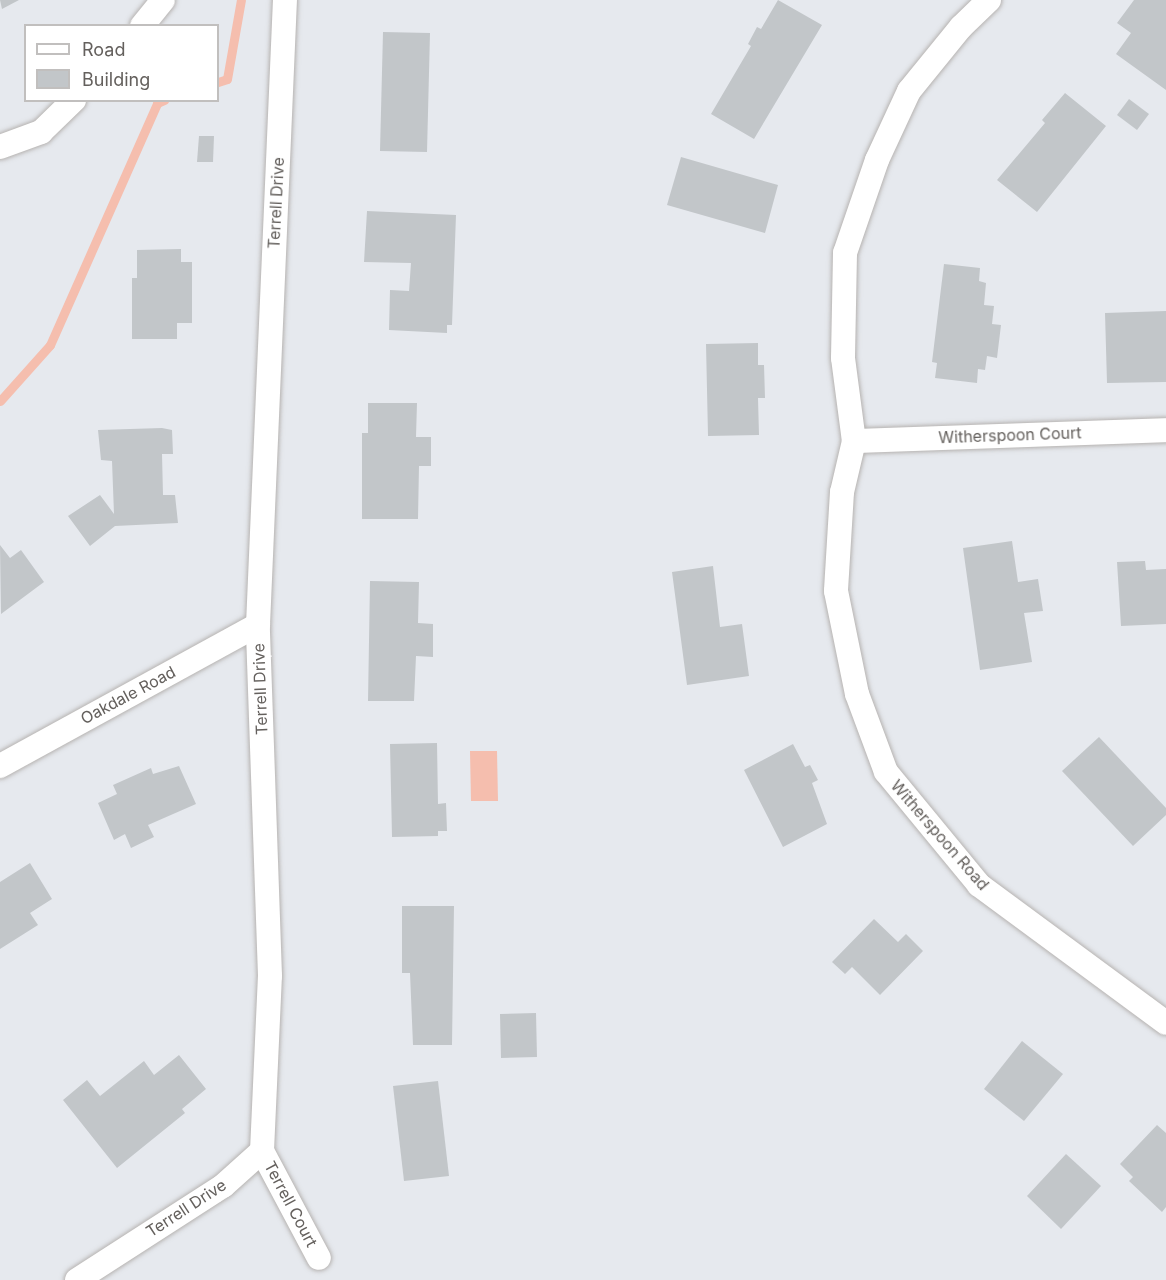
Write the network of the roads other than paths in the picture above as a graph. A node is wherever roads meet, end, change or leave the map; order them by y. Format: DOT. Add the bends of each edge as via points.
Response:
graph roads {
  1 [pos="163,0"];
  2 [pos="285,0"];
  3 [pos="989,0"];
  4 [pos="144,24"];
  5 [pos="72,102"];
  6 [pos="0,147"];
  7 [pos="1166,430"];
  8 [pos="854,441"];
  9 [pos="258,625"];
  10 [pos="0,766"];
  11 [pos="1166,1023"];
  12 [pos="262,1150"];
  13 [pos="319,1258"];
  14 [pos="77,1280"];
  1 -- 4 [label="street"];
  2 -- 9 [label="street, Terrell Drive"];
  3 -- 8 [label="street, Witherspoon Road" via="961,27 909,91 878,160 845,253 843,358"];
  5 -- 6 [label="street" via="41,132"];
  7 -- 8 [label="street, Witherspoon Court"];
  8 -- 11 [label="street, Witherspoon Road" via="842,492 837,591 857,694 886,772 979,885"];
  9 -- 10 [label="street, Oakdale Road"];
  9 -- 12 [label="street, Terrell Drive" via="270,976"];
  12 -- 13 [label="street, Terrell Court"];
  12 -- 14 [label="street, Terrell Drive" via="223,1186"];
}
